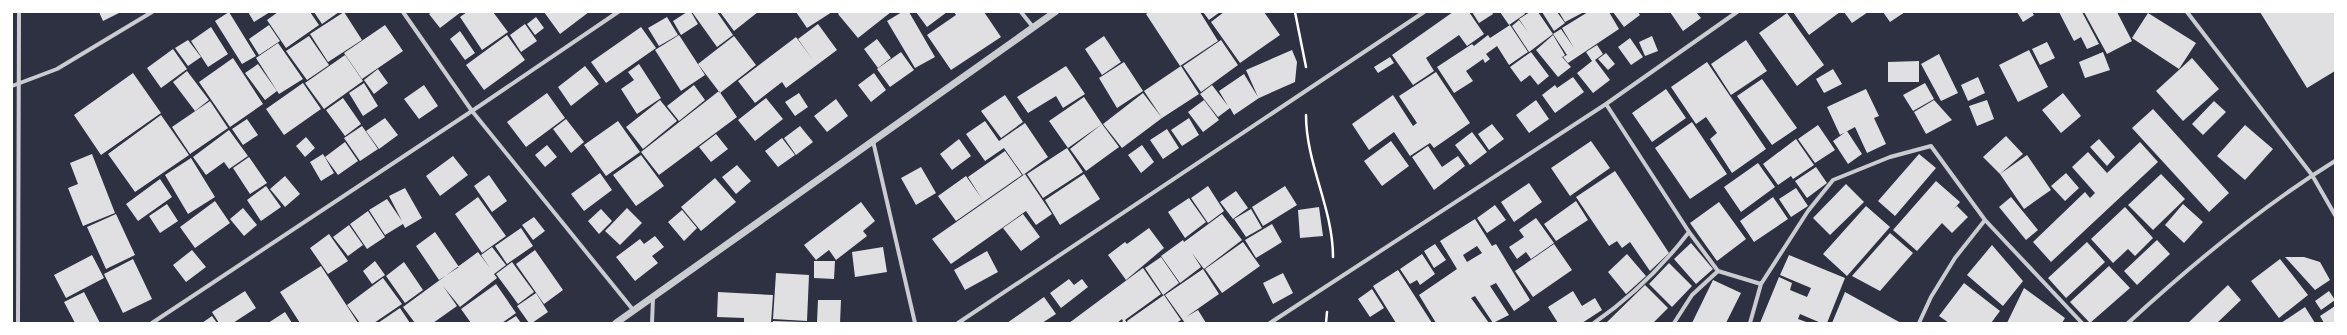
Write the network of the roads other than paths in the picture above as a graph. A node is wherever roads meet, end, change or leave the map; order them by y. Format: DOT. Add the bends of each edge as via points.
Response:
graph roads {
  1 [pos="20,12"];
  2 [pos="152,12"];
  3 [pos="403,12"];
  4 [pos="618,12"];
  5 [pos="1021,12"];
  6 [pos="1055,12"];
  7 [pos="1424,12"];
  8 [pos="1737,12"];
  9 [pos="2187,12"];
  10 [pos="1032,27"];
  11 [pos="19,83"];
  12 [pos="12,86"];
  13 [pos="1606,104"];
  14 [pos="472,111"];
  15 [pos="873,141"];
  16 [pos="2335,161"];
  17 [pos="2312,175"];
  18 [pos="2335,215"];
  19 [pos="1985,220"];
  20 [pos="1689,232"];
  21 [pos="1718,271"];
  22 [pos="1761,284"];
  23 [pos="653,298"];
  24 [pos="634,311"];
  25 [pos="18,323"];
  26 [pos="152,323"];
  27 [pos="616,323"];
  28 [pos="652,323"];
  29 [pos="915,323"];
  30 [pos="958,323"];
  31 [pos="1270,323"];
  32 [pos="1594,323"];
  33 [pos="1674,323"];
  34 [pos="1750,323"];
  35 [pos="1919,323"];
  36 [pos="2082,323"];
  37 [pos="2128,323"];
  1 -- 11 [label="street"];
  2 -- 11 [label="street" via="57,69"];
  3 -- 14 [label="street"];
  4 -- 14 [label="street"];
  5 -- 10 [label="street"];
  6 -- 10 [label="street"];
  7 -- 30 [label="street"];
  8 -- 13 [label="street"];
  9 -- 17 [label="street"];
  10 -- 15 [label="street"];
  11 -- 12 [label="street"];
  11 -- 25 [label="street"];
  13 -- 20 [label="street"];
  13 -- 31 [label="street"];
  14 -- 24 [label="street"];
  14 -- 26 [label="street"];
  15 -- 23 [label="street"];
  15 -- 29 [label="street"];
  16 -- 17 [label="street"];
  17 -- 18 [label="street"];
  17 -- 37 [label="street" via="2232,236"];
  19 -- 22 [label="street" via="1931,146 1896,156 1833,180 1808,211"];
  19 -- 35 [label="street" via="1955,258"];
  19 -- 36 [label="street"];
  20 -- 21 [label="street"];
  20 -- 32 [label="street" via="1671,256 1616,308"];
  21 -- 22 [label="street"];
  21 -- 33 [label="street" via="1692,295"];
  22 -- 34 [label="street"];
  23 -- 24 [label="street"];
  23 -- 28 [label="street"];
  24 -- 27 [label="street"];
}
